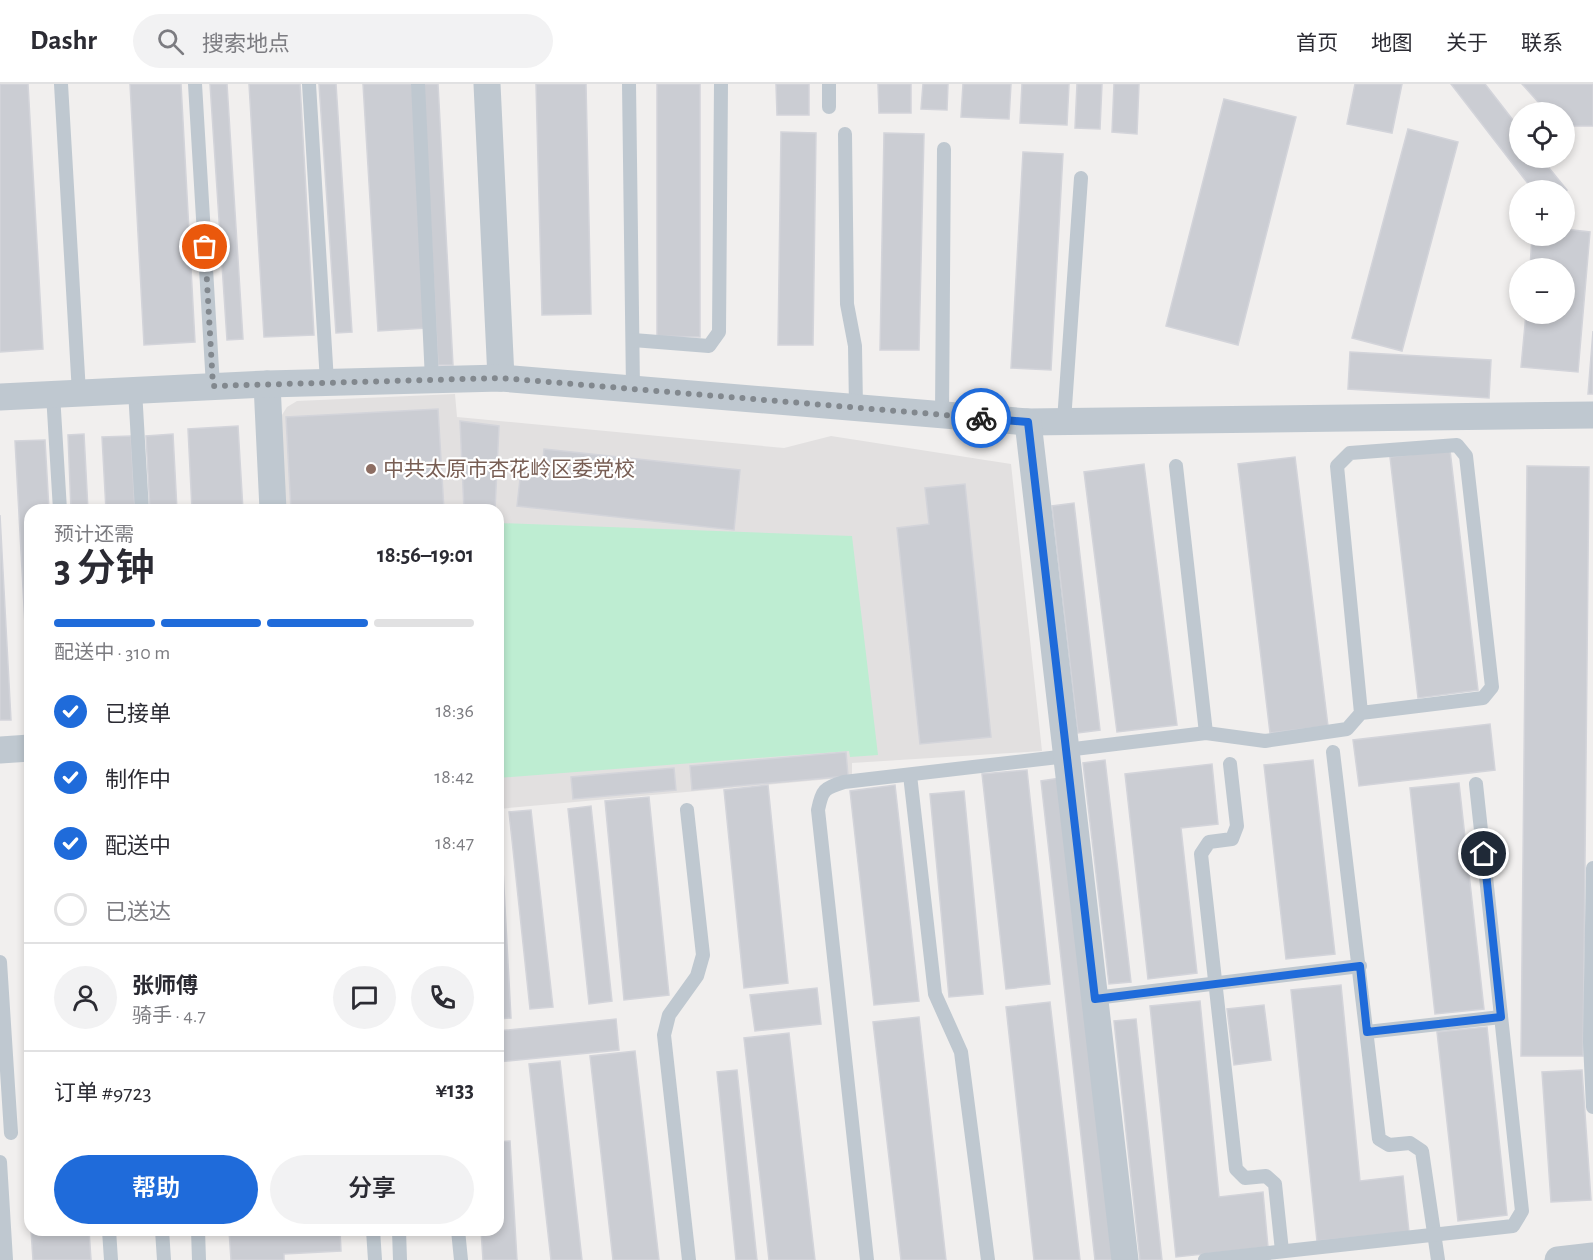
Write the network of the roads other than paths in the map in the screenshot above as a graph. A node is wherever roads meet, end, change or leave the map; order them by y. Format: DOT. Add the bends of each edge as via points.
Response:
graph roads {
  1 [pos="61,84"];
  2 [pos="195,84"];
  3 [pos="309,84"];
  4 [pos="418,84"];
  5 [pos="487,84"];
  6 [pos="629,84"];
  7 [pos="721,84"];
  8 [pos="829,84"];
  9 [pos="829,107"];
  10 [pos="846,134"];
  11 [pos="944,149"];
  12 [pos="1081,178"];
  13 [pos="633,340"];
  14 [pos="501,378"];
  15 [pos="432,380"];
  16 [pos="327,382"];
  17 [pos="267,384"];
  18 [pos="213,386"];
  19 [pos="633,389"];
  20 [pos="135,390"];
  21 [pos="66,394"];
  22 [pos="0,397"];
  23 [pos="856,408"];
  24 [pos="942,414"];
  25 [pos="1593,415"];
  26 [pos="1064,421"];
  27 [pos="1028,422"];
  28 [pos="1176,466"];
  29 [pos="60,504"];
  30 [pos="142,504"];
  31 [pos="273,504"];
  32 [pos="1361,713"];
  33 [pos="1206,733"];
  34 [pos="24,748"];
  35 [pos="0,750"];
  36 [pos="1332,752"];
  37 [pos="1067,753"];
  38 [pos="1230,764"];
  39 [pos="910,775"];
  40 [pos="1476,784"];
  41 [pos="687,810"];
  42 [pos="1593,868"];
  43 [pos="0,962"];
  44 [pos="1360,966"];
  45 [pos="1216,984"];
  46 [pos="1095,999"];
  47 [pos="1501,1017"];
  48 [pos="1367,1032"];
  49 [pos="1593,1107"];
  50 [pos="10,1133"];
  51 [pos="0,1161"];
  52 [pos="109,1236"];
  53 [pos="162,1236"];
  54 [pos="198,1236"];
  55 [pos="373,1236"];
  56 [pos="399,1236"];
  57 [pos="458,1236"];
  58 [pos="1282,1251"];
  59 [pos="1593,1256"];
  60 [pos="6,1260"];
  61 [pos="111,1260"];
  62 [pos="164,1260"];
  63 [pos="199,1260"];
  64 [pos="375,1260"];
  65 [pos="400,1260"];
  66 [pos="460,1260"];
  67 [pos="689,1260"];
  68 [pos="867,1260"];
  69 [pos="988,1260"];
  70 [pos="1125,1260"];
  71 [pos="1205,1260"];
  72 [pos="1438,1260"];
  73 [pos="1558,1260"];
  1 -- 21 [label="lane"];
  2 -- 18 [label="lane"];
  3 -- 16 [label="lane"];
  4 -- 15 [label="lane"];
  5 -- 14 [label="street"];
  6 -- 13 [label="lane"];
  7 -- 13 [label="lane" via="719,332 709,346"];
  8 -- 9 [label="lane"];
  10 -- 23 [label="lane" via="847,304 855,346"];
  11 -- 24 [label="lane"];
  12 -- 26 [label="lane"];
  13 -- 19 [label="lane"];
  14 -- 15 [label="street"];
  14 -- 19 [label="street"];
  15 -- 16 [label="street"];
  16 -- 17 [label="street"];
  17 -- 18 [label="street"];
  17 -- 31 [label="street"];
  18 -- 20 [label="street"];
  19 -- 23 [label="street"];
  20 -- 21 [label="street"];
  20 -- 30 [label="lane"];
  21 -- 22 [label="street"];
  21 -- 29 [label="lane"];
  23 -- 24 [label="street"];
  24 -- 27 [label="street"];
  25 -- 26 [label="street"];
  26 -- 27 [label="street"];
  27 -- 37 [label="street"];
  28 -- 33 [label="lane"];
  32 -- 32 [label="lane" via="1483,698 1492,687 1466,456 1456,445 1350,453 1337,466"];
  32 -- 33 [label="lane" via="1347,729 1265,741"];
  33 -- 37 [label="lane"];
  34 -- 35 [label="street"];
  36 -- 44 [label="lane"];
  37 -- 39 [label="lane"];
  37 -- 46 [label="street"];
  38 -- 45 [label="lane" via="1237,826 1232,839 1209,842 1201,854"];
  39 -- 68 [label="lane" via="830,786 821,794 818,810"];
  39 -- 69 [label="lane" via="935,994 961,1052"];
  40 -- 47 [label="lane"];
  41 -- 67 [label="lane" via="703,955 698,976 669,1015 664,1035"];
  42 -- 49 [label="lane"];
  43 -- 50 [label="lane"];
  44 -- 45 [label="lane"];
  44 -- 48 [label="lane"];
  45 -- 46 [label="lane"];
  45 -- 58 [label="lane" via="1236,1169 1245,1178 1266,1176 1275,1184"];
  46 -- 70 [label="street"];
  47 -- 48 [label="lane"];
  47 -- 58 [label="lane" via="1522,1211 1513,1226"];
  48 -- 72 [label="lane" via="1379,1139 1389,1145 1410,1143 1422,1151"];
  51 -- 60 [label="lane"];
  52 -- 61 [label="lane"];
  53 -- 62 [label="lane"];
  54 -- 63 [label="lane"];
  55 -- 64 [label="lane"];
  56 -- 65 [label="lane"];
  57 -- 66 [label="lane"];
  58 -- 71 [label="lane"];
  59 -- 73 [label="street"];
}
